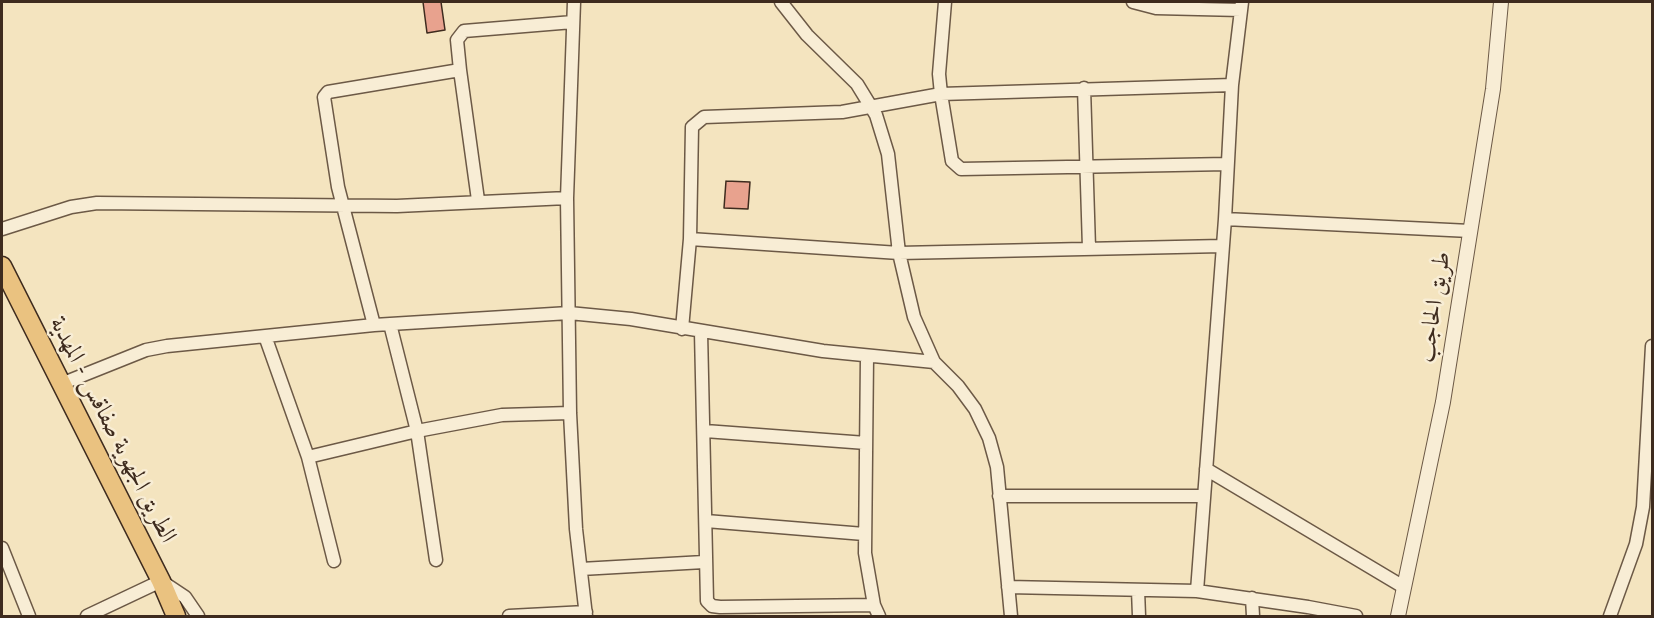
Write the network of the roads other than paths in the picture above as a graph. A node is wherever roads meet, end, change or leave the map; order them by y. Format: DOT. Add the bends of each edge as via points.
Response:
graph roads {
  1 [pos="574,2"];
  2 [pos="781,2"];
  3 [pos="945,2"];
  4 [pos="1133,2"];
  5 [pos="1501,2"];
  6 [pos="1241,6"];
  7 [pos="573,22"];
  8 [pos="460,70"];
  9 [pos="1232,85"];
  10 [pos="1084,88"];
  11 [pos="941,94"];
  12 [pos="872,105"];
  13 [pos="1227,164"];
  14 [pos="1086,166"];
  15 [pos="567,198"];
  16 [pos="478,200"];
  17 [pos="343,204"];
  18 [pos="1225,219"];
  19 [pos="2,229"];
  20 [pos="1470,231"];
  21 [pos="690,239"];
  22 [pos="1222,246"];
  23 [pos="1089,248"];
  24 [pos="899,253"];
  25 [pos="2,266"];
  26 [pos="569,313"];
  27 [pos="374,324"];
  28 [pos="390,324"];
  29 [pos="682,329"];
  30 [pos="701,332"];
  31 [pos="265,336"];
  32 [pos="1653,346"];
  33 [pos="867,357"];
  34 [pos="934,362"];
  35 [pos="61,384"];
  36 [pos="570,412"];
  37 [pos="417,431"];
  38 [pos="705,431"];
  39 [pos="866,443"];
  40 [pos="308,457"];
  41 [pos="1206,469"];
  42 [pos="999,496"];
  43 [pos="1203,496"];
  44 [pos="1648,509"];
  45 [pos="706,521"];
  46 [pos="864,534"];
  47 [pos="2,548"];
  48 [pos="436,560"];
  49 [pos="334,561"];
  50 [pos="704,562"];
  51 [pos="581,569"];
  52 [pos="162,581"];
  53 [pos="1402,586"];
  54 [pos="1008,587"];
  55 [pos="1138,590"];
  56 [pos="1197,591"];
  57 [pos="1252,598"];
  58 [pos="876,611"];
  59 [pos="586,614"];
  60 [pos="29,616"];
  61 [pos="87,616"];
  62 [pos="176,616"];
  63 [pos="198,616"];
  64 [pos="509,616"];
  65 [pos="1011,616"];
  66 [pos="1139,616"];
  67 [pos="1253,616"];
  68 [pos="1356,616"];
  69 [pos="1398,616"];
  70 [pos="1610,616"];
  1 -- 7 [label="street"];
  2 -- 12 [label="street" via="792,19 849,75"];
  3 -- 11 [label="street"];
  4 -- 6 [label="street" via="1156,8"];
  5 -- 20 [label="street, طريق الحاجب" via="1493,88"];
  6 -- 9 [label="street"];
  7 -- 8 [label="street" via="464,31 457,40"];
  7 -- 15 [label="street"];
  8 -- 16 [label="street"];
  8 -- 17 [label="street" via="328,92 323,104"];
  9 -- 10 [label="street"];
  9 -- 13 [label="street"];
  10 -- 11 [label="street"];
  10 -- 14 [label="street"];
  11 -- 12 [label="street"];
  11 -- 14 [label="street" via="955,167"];
  12 -- 21 [label="street" via="842,112 705,117 697,121 692,134"];
  12 -- 24 [label="street" via="888,154"];
  13 -- 14 [label="street"];
  13 -- 18 [label="street"];
  14 -- 23 [label="street"];
  15 -- 16 [label="street"];
  15 -- 26 [label="street"];
  16 -- 17 [label="street" via="397,206"];
  17 -- 19 [label="street" via="97,203 71,207"];
  17 -- 27 [label="street"];
  18 -- 20 [label="street"];
  18 -- 22 [label="street"];
  20 -- 53 [label="street, طريق الحاجب" via="1435,444"];
  21 -- 24 [label="street"];
  21 -- 29 [label="street"];
  22 -- 23 [label="street"];
  22 -- 41 [label="street"];
  23 -- 24 [label="street"];
  24 -- 34 [label="street" via="914,317"];
  25 -- 35 [label="main road, الطريق الجهوية صفاقس - المهدية"];
  26 -- 28 [label="street"];
  26 -- 29 [label="street"];
  26 -- 36 [label="street"];
  27 -- 28 [label="street"];
  27 -- 31 [label="street"];
  28 -- 37 [label="street"];
  29 -- 30 [label="street"];
  30 -- 33 [label="street"];
  30 -- 38 [label="street"];
  31 -- 35 [label="street" via="146,350"];
  31 -- 40 [label="street"];
  32 -- 44 [label="street"];
  33 -- 34 [label="street"];
  33 -- 39 [label="street"];
  34 -- 42 [label="street" via="958,386 985,428 997,467"];
  35 -- 52 [label="main road, الطريق الجهوية صفاقس - المهدية"];
  36 -- 37 [label="street" via="502,415"];
  36 -- 51 [label="street"];
  37 -- 40 [label="street"];
  37 -- 48 [label="street"];
  38 -- 39 [label="street"];
  38 -- 45 [label="street"];
  39 -- 46 [label="street"];
  40 -- 49 [label="street"];
  41 -- 43 [label="street"];
  41 -- 53 [label="street"];
  42 -- 43 [label="street"];
  42 -- 54 [label="street"];
  43 -- 56 [label="street"];
  44 -- 70 [label="street"];
  45 -- 46 [label="street"];
  45 -- 50 [label="street"];
  46 -- 58 [label="street"];
  47 -- 60 [label="street"];
  50 -- 51 [label="street"];
  50 -- 58 [label="street" via="707,601 712,606"];
  51 -- 59 [label="street"];
  52 -- 61 [label="street"];
  52 -- 62 [label="main road, الطريق الجهوية صفاقس - المهدية"];
  52 -- 63 [label="street" via="185,597"];
  53 -- 69 [label="street, طريق الحاجب"];
  54 -- 55 [label="street"];
  54 -- 65 [label="street"];
  55 -- 56 [label="street"];
  55 -- 66 [label="street"];
  56 -- 57 [label="street"];
  57 -- 67 [label="street"];
  57 -- 68 [label="street"];
  59 -- 64 [label="street"];
}
